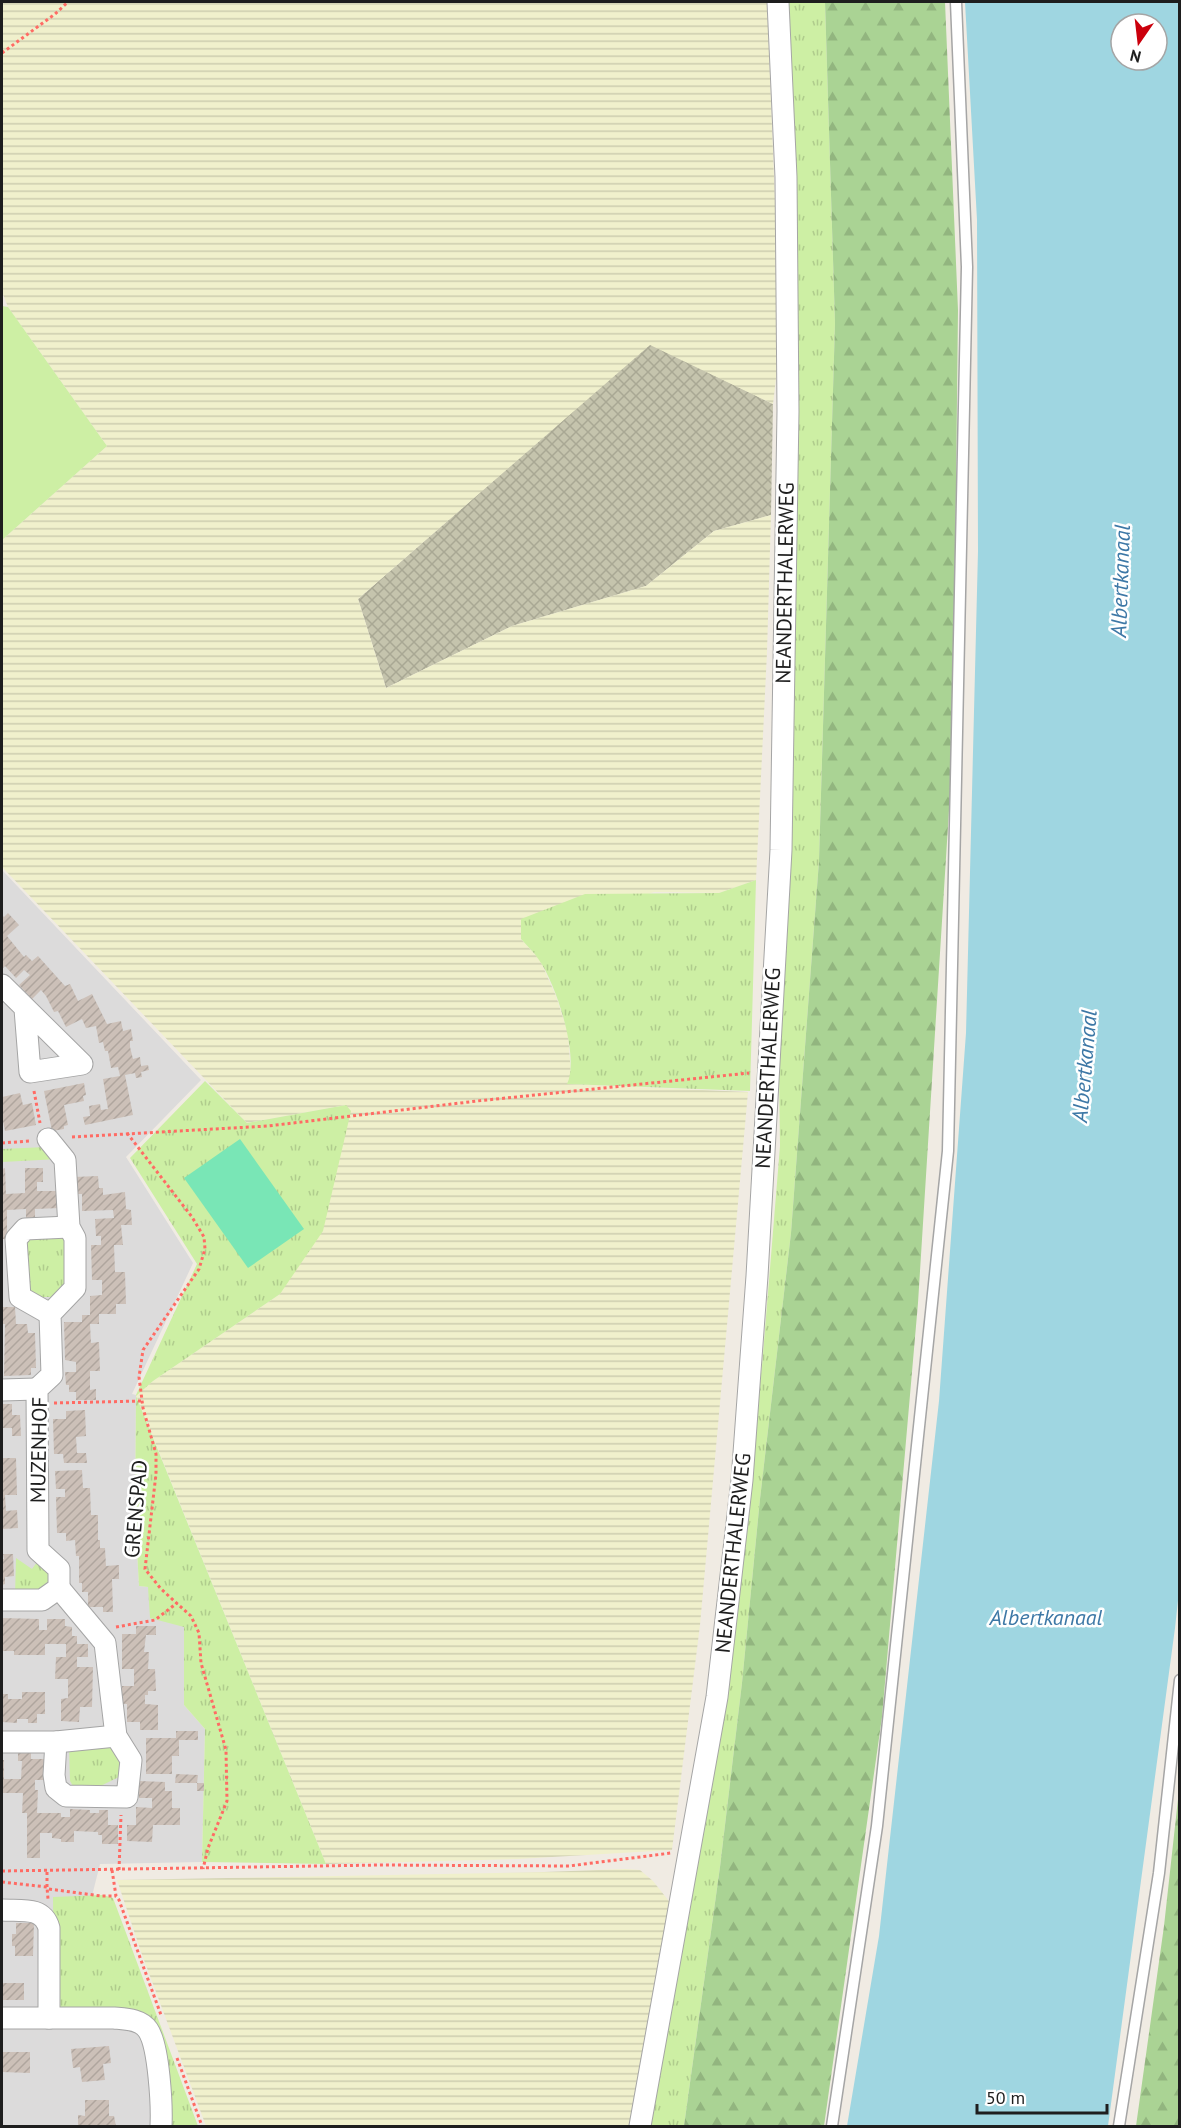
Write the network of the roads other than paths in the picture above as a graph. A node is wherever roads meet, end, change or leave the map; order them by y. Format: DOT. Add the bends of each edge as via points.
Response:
graph roads {
  1 [pos="778,2"];
  2 [pos="956,2"];
  3 [pos="2,985"];
  4 [pos="25,1009"];
  5 [pos="44,1134"];
  6 [pos="69,1227"];
  7 [pos="50,1314"];
  8 [pos="2,1390"];
  9 [pos="38,1396"];
  10 [pos="50,1594"];
  11 [pos="2,1600"];
  12 [pos="1179,1680"];
  13 [pos="116,1736"];
  14 [pos="2,1742"];
  15 [pos="56,1742"];
  16 [pos="2,1910"];
  17 [pos="2,2018"];
  18 [pos="49,2018"];
  19 [pos="161,2127"];
  20 [pos="640,2127"];
  21 [pos="832,2127"];
  22 [pos="1119,2127"];
  1 -- 20 [label="street, NEANDERTHALERWEG" via="786,177 788,411 781,850 757,1276 742,1480 717,1697"];
  2 -- 21 [label="lane" via="967,267 948,1151 877,1826"];
  3 -- 4 [label="street"];
  4 -- 4 [label="street" via="82,1064 30,1072"];
  5 -- 6 [label="street" via="65,1160"];
  6 -- 7 [label="street" via="75,1238 75,1288"];
  6 -- 7 [label="street" via="25,1229 16,1239 20,1298"];
  7 -- 9 [label="street, MUZENHOF" via="52,1375"];
  8 -- 9 [label="street"];
  9 -- 10 [label="street, MUZENHOF" via="38,1550 59,1569"];
  10 -- 11 [label="street"];
  10 -- 13 [label="street" via="105,1644"];
  12 -- 22 [label="lane" via="1159,1873"];
  13 -- 15 [label="street"];
  13 -- 15 [label="street" via="130,1760 127,1797 66,1796 56,1788"];
  14 -- 15 [label="street"];
  16 -- 18 [label="street" via="40,1913 47,1919"];
  17 -- 18 [label="street"];
  18 -- 19 [label="street" via="132,2019 147,2029 154,2048"];
}
